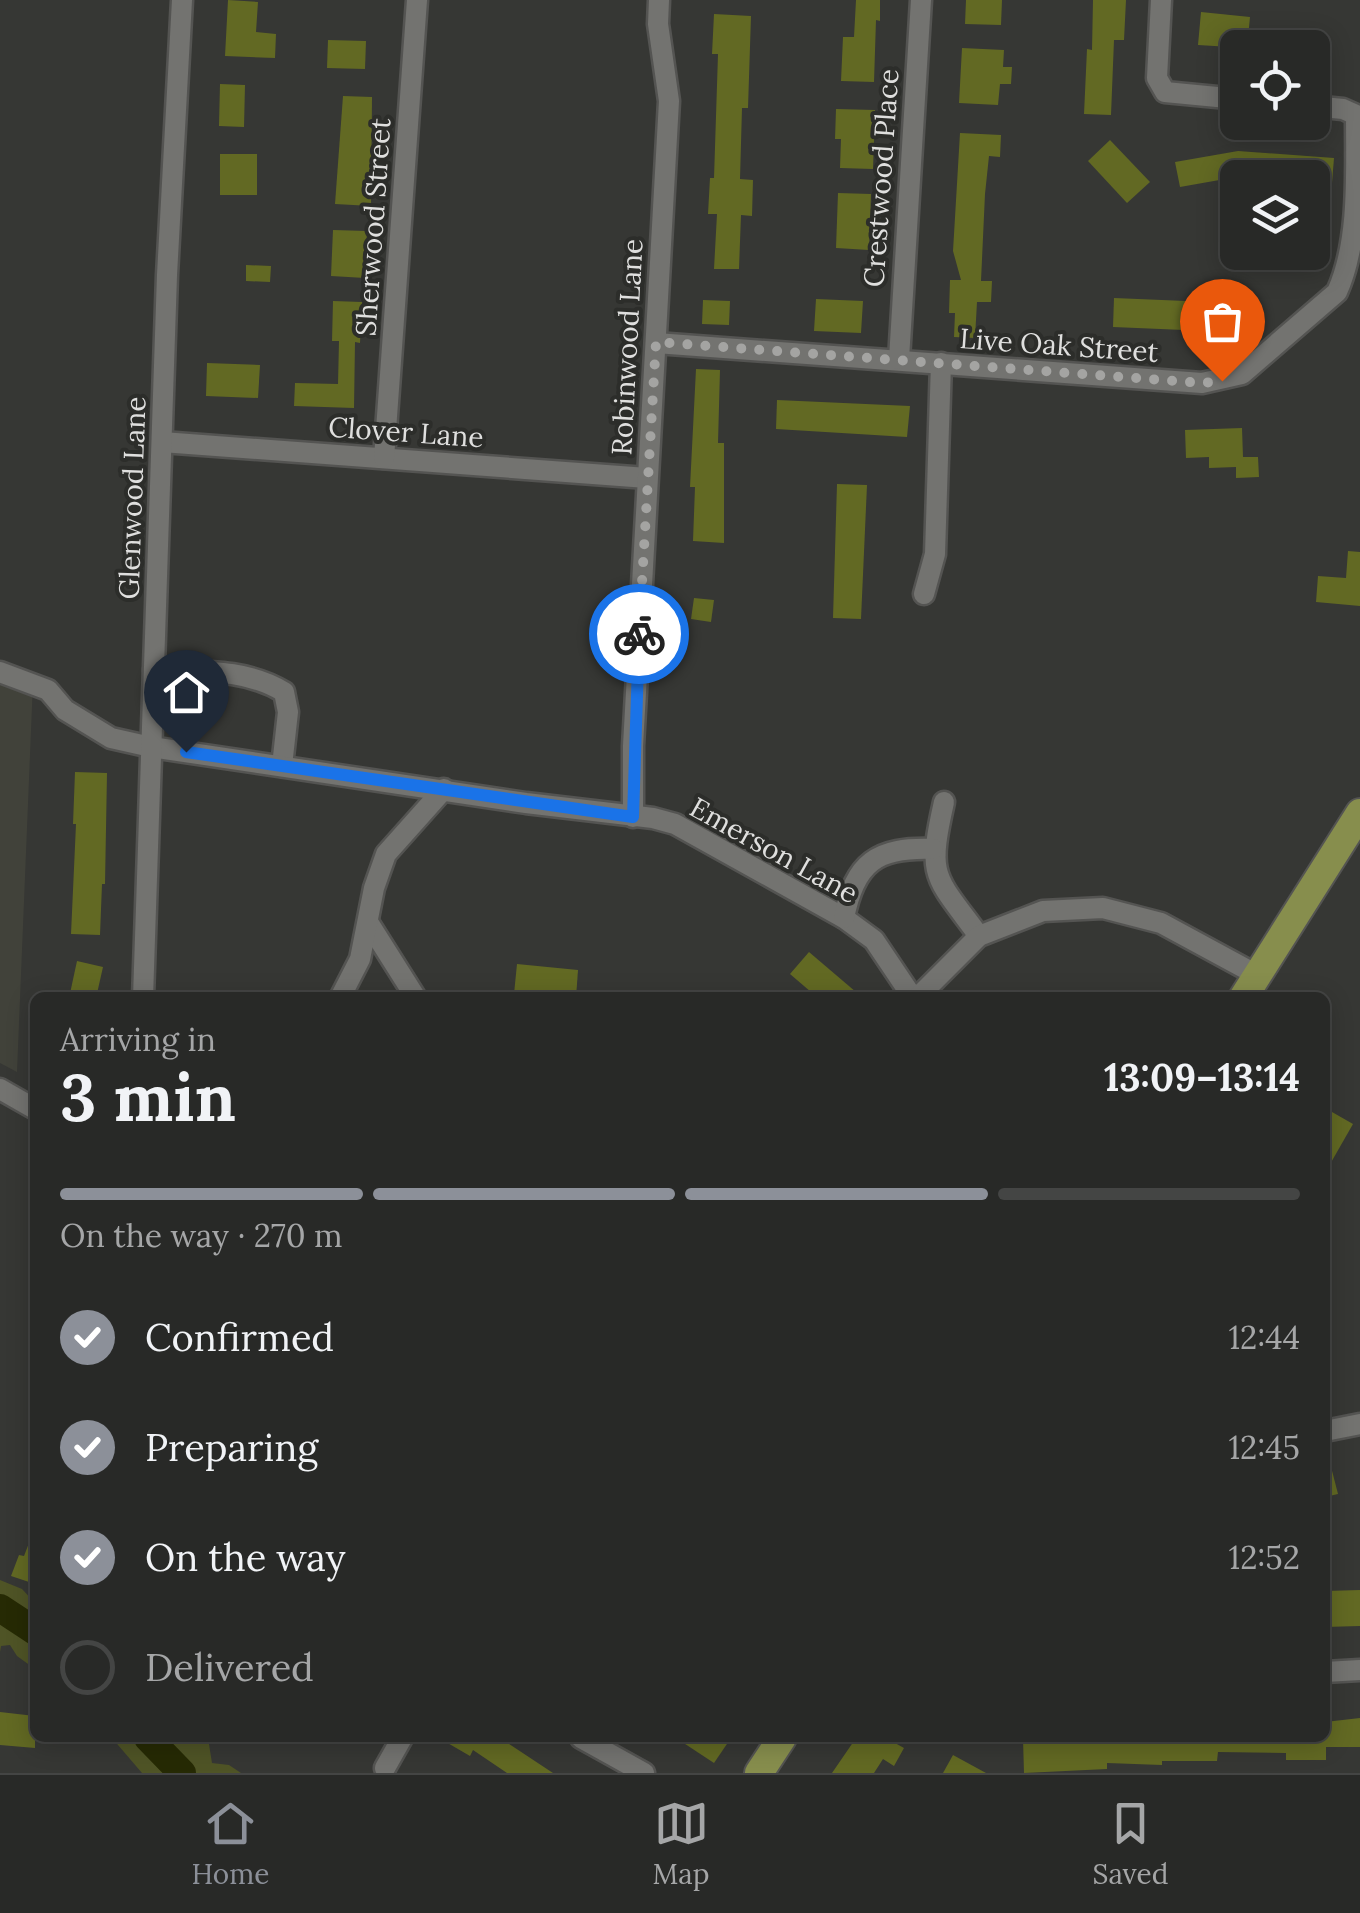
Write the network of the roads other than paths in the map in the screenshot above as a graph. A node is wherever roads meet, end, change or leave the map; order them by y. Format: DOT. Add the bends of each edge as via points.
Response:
graph roads {
  1 [pos="182,0"];
  2 [pos="417,0"];
  3 [pos="659,0"];
  4 [pos="920,0"];
  5 [pos="1161,0"];
  6 [pos="1220,97"];
  7 [pos="1330,108"];
  8 [pos="1358,210"];
  9 [pos="656,342"];
  10 [pos="899,359"];
  11 [pos="941,363"];
  12 [pos="162,442"];
  13 [pos="384,458"];
  14 [pos="647,478"];
  15 [pos="924,594"];
  16 [pos="154,670"];
  17 [pos="0,672"];
  18 [pos="151,747"];
  19 [pos="282,766"];
  20 [pos="444,790"];
  21 [pos="944,802"];
  22 [pos="1360,813"];
  23 [pos="633,817"];
  24 [pos="933,849"];
  25 [pos="844,918"];
  26 [pos="368,922"];
  27 [pos="979,936"];
  28 [pos="1250,986"];
  29 [pos="142,992"];
  30 [pos="343,992"];
  31 [pos="412,992"];
  32 [pos="911,992"];
  33 [pos="921,992"];
  34 [pos="0,1089"];
  35 [pos="30,1106"];
  36 [pos="1360,1424"];
  37 [pos="1330,1429"];
  38 [pos="1360,1670"];
  39 [pos="1330,1672"];
  40 [pos="400,1742"];
  41 [pos="588,1742"];
  42 [pos="779,1742"];
  43 [pos="386,1768"];
  44 [pos="644,1773"];
  45 [pos="759,1773"];
  1 -- 12 [label="street, Glenwood Lane"];
  2 -- 13 [label="street, Sherwood Street"];
  3 -- 9 [label="street, Robinwood Lane" via="669,101"];
  4 -- 10 [label="street, Crestwood Place"];
  5 -- 6 [label="street" via="1156,78 1165,92"];
  7 -- 8 [label="street, Live Oak Street" via="1356,114"];
  8 -- 11 [label="street, Live Oak Street" via="1337,292 1242,374 1202,383"];
  9 -- 10 [label="street, Live Oak Street"];
  9 -- 14 [label="street, Robinwood Lane"];
  10 -- 11 [label="street, Live Oak Street"];
  11 -- 15 [label="street" via="934,554"];
  12 -- 13 [label="street, Clover Lane"];
  12 -- 16 [label="street, Glenwood Lane"];
  13 -- 14 [label="street, Clover Lane"];
  14 -- 23 [label="street, Robinwood Lane"];
  16 -- 18 [label="street, Glenwood Lane"];
  16 -- 19 [label="street" via="240,674 284,692"];
  17 -- 18 [label="street, Emerson Lane" via="48,690 65,710 111,738"];
  18 -- 19 [label="street, Emerson Lane"];
  18 -- 29 [label="street, Glenwood Lane"];
  19 -- 20 [label="street, Emerson Lane"];
  20 -- 23 [label="street, Emerson Lane"];
  20 -- 26 [label="street" via="386,854"];
  21 -- 24 [label="street"];
  22 -- 28 [label="main road"];
  23 -- 25 [label="street, Emerson Lane" via="695,832"];
  24 -- 25 [label="street" via="875,858 849,891"];
  24 -- 27 [label="street" via="936,878"];
  25 -- 32 [label="street, Emerson Lane" via="874,940"];
  26 -- 30 [label="street"];
  26 -- 31 [label="street"];
  27 -- 28 [label="street" via="1043,911 1103,908 1160,924"];
  27 -- 33 [label="street"];
  34 -- 35 [label="street"];
  36 -- 37 [label="street"];
  38 -- 39 [label="street"];
  40 -- 43 [label="street"];
  41 -- 44 [label="street"];
  42 -- 45 [label="main road"];
}
